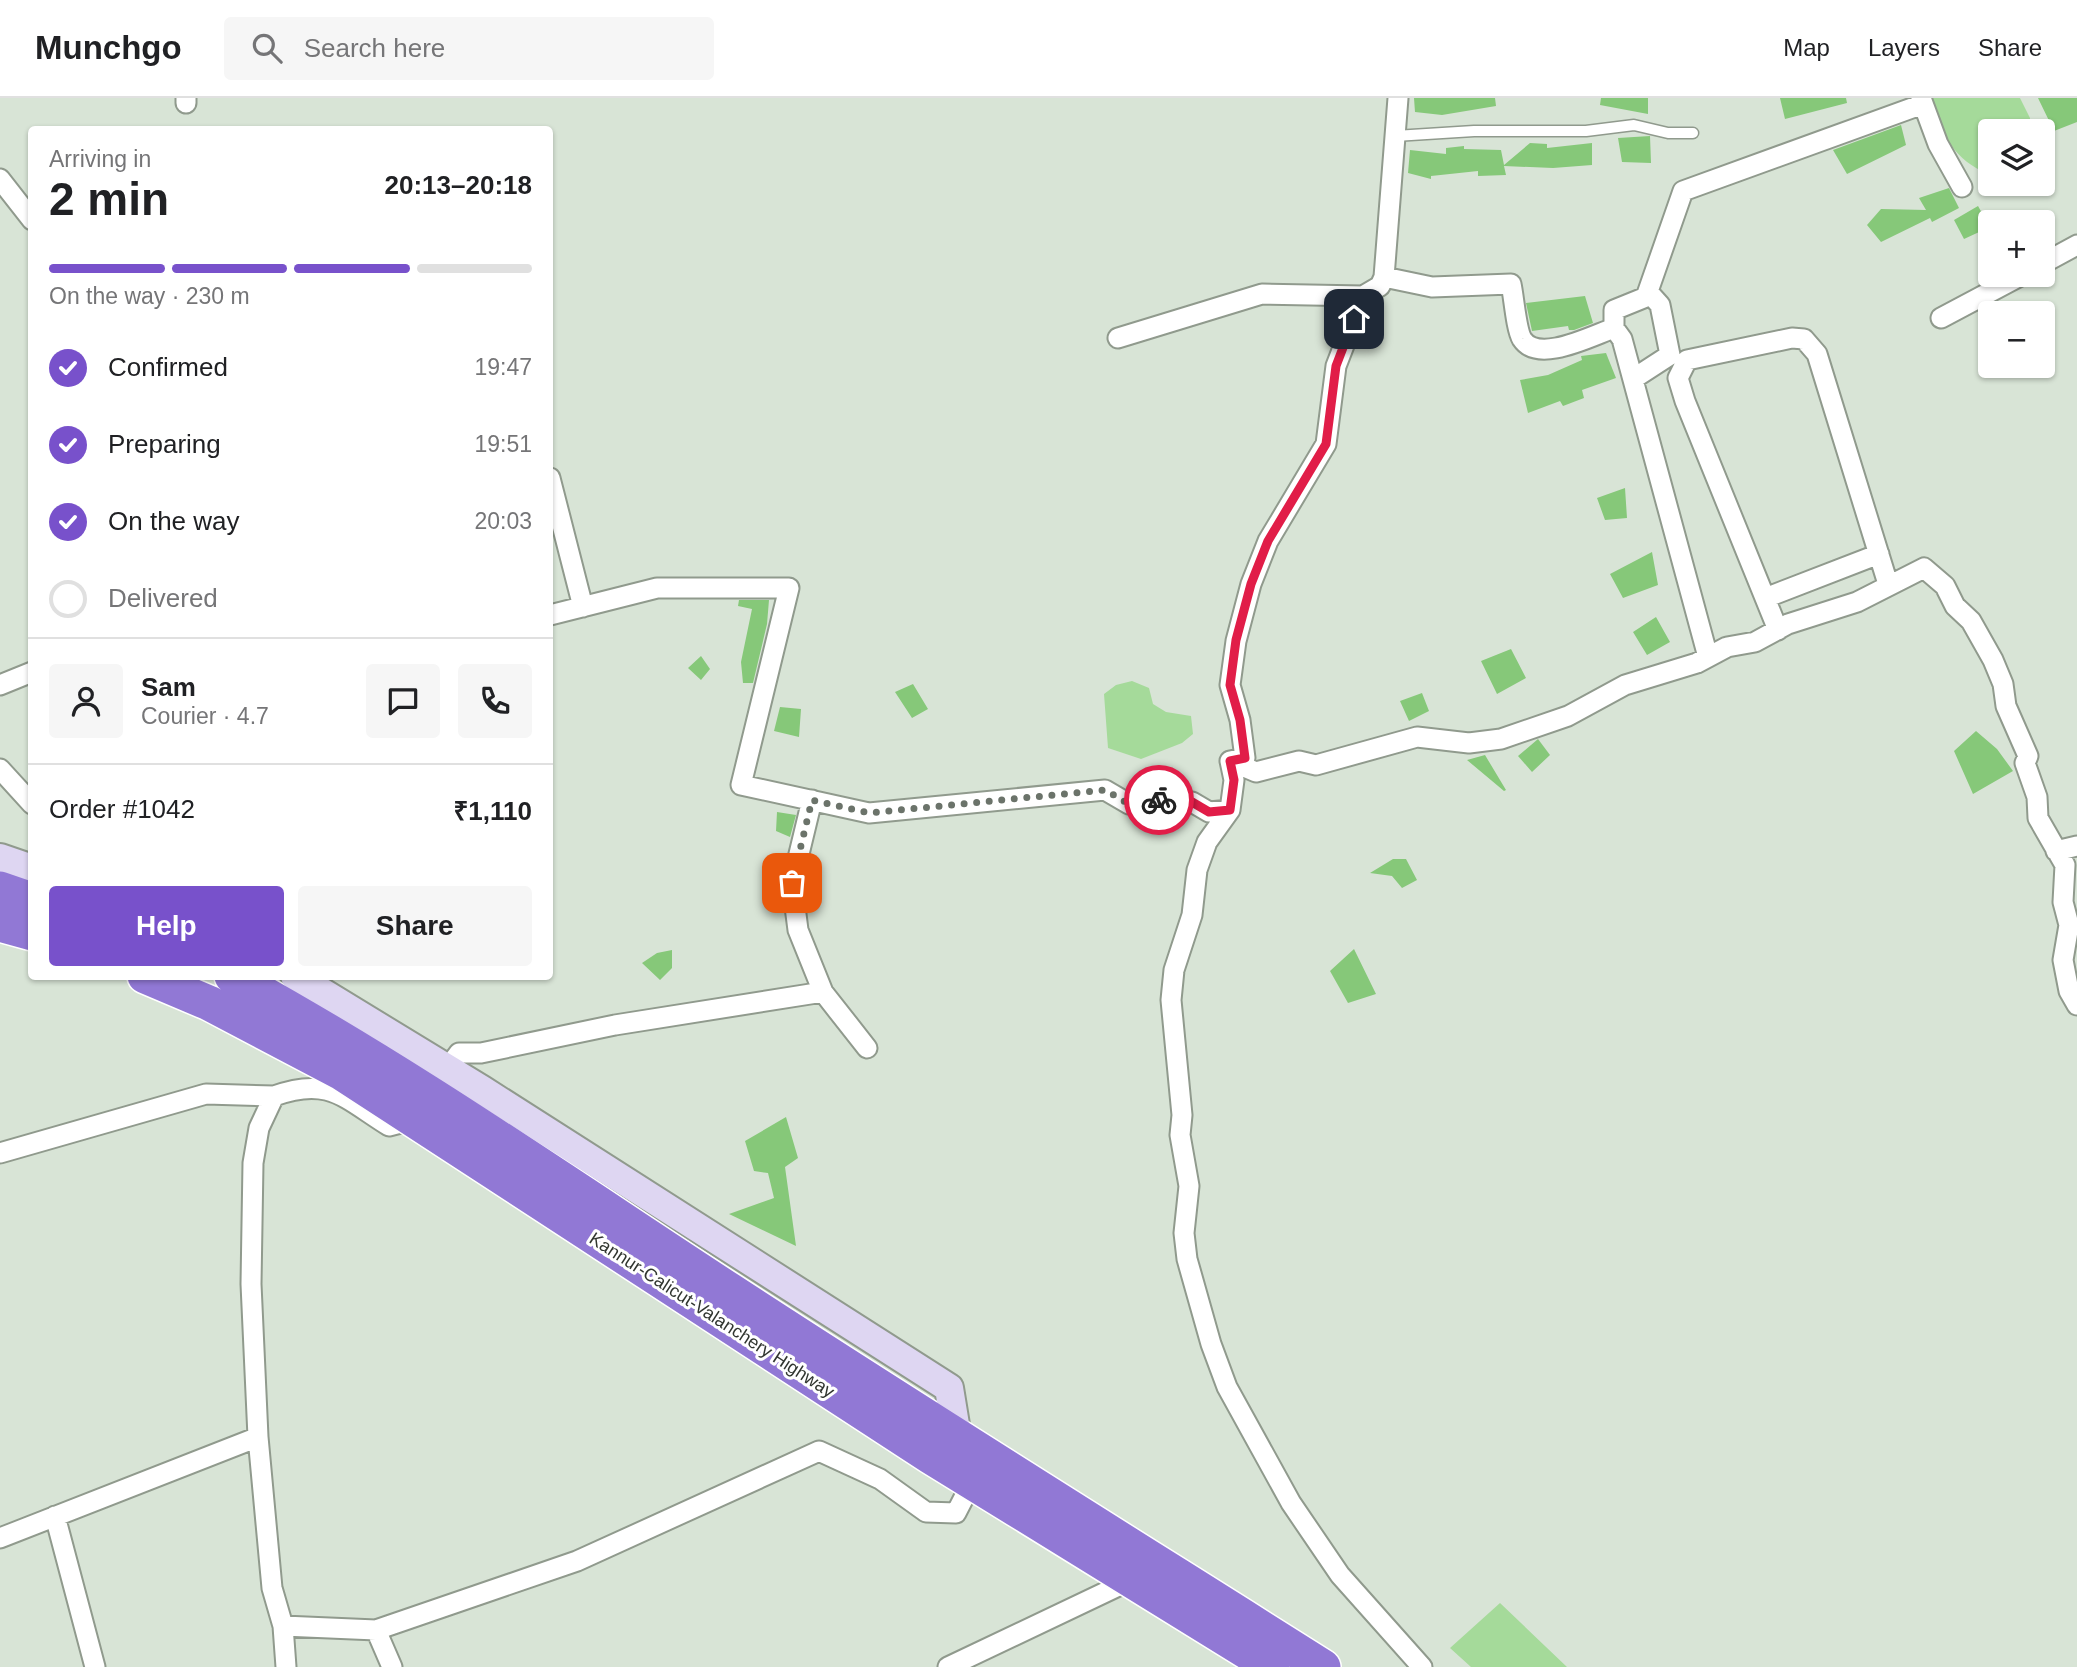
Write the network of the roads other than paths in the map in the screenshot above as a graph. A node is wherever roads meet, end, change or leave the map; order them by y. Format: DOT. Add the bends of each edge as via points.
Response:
graph roads {
  1 [pos="1398,98"];
  2 [pos="1922,101"];
  3 [pos="1693,133"];
  4 [pos="1394,136"];
  5 [pos="0,179"];
  6 [pos="1962,187"];
  7 [pos="28,215"];
  8 [pos="2077,245"];
  9 [pos="2055,257"];
  10 [pos="1384,277"];
  11 [pos="1999,287"];
  12 [pos="1363,296"];
  13 [pos="1646,297"];
  14 [pos="1941,318"];
  15 [pos="1614,328"];
  16 [pos="1118,338"];
  17 [pos="1633,379"];
  18 [pos="553,490"];
  19 [pos="1879,554"];
  20 [pos="1888,583"];
  21 [pos="1765,598"];
  22 [pos="583,607"];
  23 [pos="553,614"];
  24 [pos="1778,630"];
  25 [pos="1708,657"];
  26 [pos="28,674"];
  27 [pos="0,685"];
  28 [pos="1230,761"];
  29 [pos="0,769"];
  30 [pos="28,800"];
  31 [pos="812,800"];
  32 [pos="1230,810"];
  33 [pos="2077,846"];
  34 [pos="2056,851"];
  35 [pos="0,858"];
  36 [pos="28,868"];
  37 [pos="0,889"];
  38 [pos="28,899"];
  39 [pos="0,924"];
  40 [pos="28,932"];
  41 [pos="154,980"];
  42 [pos="239,980"];
  43 [pos="302,980"];
  44 [pos="823,992"];
  45 [pos="2077,1005"];
  46 [pos="867,1048"];
  47 [pos="447,1069"];
  48 [pos="274,1096"];
  49 [pos="412,1120"];
  50 [pos="0,1153"];
  51 [pos="258,1437"];
  52 [pos="957,1437"];
  53 [pos="972,1482"];
  54 [pos="55,1516"];
  55 [pos="0,1538"];
  56 [pos="1131,1580"];
  57 [pos="283,1626"];
  58 [pos="376,1630"];
  59 [pos="94,1667"];
  60 [pos="286,1667"];
  61 [pos="392,1667"];
  62 [pos="948,1667"];
  63 [pos="1272,1667"];
  64 [pos="1322,1667"];
  65 [pos="1422,1667"];
  1 -- 4 [label="street"];
  2 -- 6 [label="street" via="1938,144"];
  2 -- 13 [label="street" via="1683,191"];
  3 -- 4 [label="lane" via="1634,125 1586,131"];
  4 -- 10 [label="street"];
  5 -- 7 [label="street"];
  8 -- 9 [label="street"];
  10 -- 12 [label="street" via="1380,286"];
  10 -- 15 [label="street" via="1432,288 1511,284 1521,337 1532,349 1546,351"];
  11 -- 14 [label="street"];
  12 -- 16 [label="street" via="1262,294"];
  12 -- 28 [label="street" via="1336,366 1326,444 1268,541 1251,584 1230,685 1245,758"];
  13 -- 15 [label="street" via="1614,310"];
  13 -- 17 [label="street" via="1651,295 1661,305 1670,355"];
  15 -- 17 [label="street" via="1622,339"];
  17 -- 25 [label="street"];
  18 -- 22 [label="street"];
  19 -- 20 [label="street"];
  19 -- 21 [label="street"];
  19 -- 21 [label="street" via="1817,354 1804,339 1687,360 1678,378 1685,401"];
  20 -- 24 [label="street" via="1857,602"];
  20 -- 34 [label="street" via="1924,568 1935,575 1971,621 2003,684 2006,706 2028,756 2025,763 2037,797 2038,818"];
  21 -- 24 [label="street"];
  22 -- 23 [label="street"];
  22 -- 31 [label="street" via="657,588 789,589 741,785"];
  24 -- 25 [label="street"];
  25 -- 28 [label="street" via="1625,685 1568,716 1501,739 1469,743 1417,737 1316,765 1299,761 1256,772"];
  26 -- 27 [label="street"];
  28 -- 32 [label="street" via="1234,780"];
  29 -- 30 [label="street"];
  31 -- 32 [label="street" via="869,813 1105,790 1129,804 1160,800 1192,802 1209,812"];
  31 -- 44 [label="street" via="792,883 797,930"];
  32 -- 65 [label="street" via="1207,842 1198,870 1171,1000 1180,1135 1189,1186 1184,1233 1192,1284 1227,1387 1291,1503 1340,1575"];
  33 -- 34 [label="street"];
  34 -- 45 [label="street" via="2066,875 2065,976"];
  35 -- 36 [label="street"];
  37 -- 38 [label="highway"];
  39 -- 40 [label="highway"];
  41 -- 49 [label="highway, Kannur-Calicut-Valanchery Highway" via="209,1003 342,1073"];
  42 -- 52 [label="highway, Kannur-Calicut-Valanchery Highway" via="453,1109"];
  43 -- 47 [label="street"];
  44 -- 46 [label="street"];
  44 -- 47 [label="street" via="615,1025 481,1053 459,1053"];
  47 -- 52 [label="street" via="949,1388"];
  48 -- 49 [label="street" via="297,1087 333,1090 389,1126"];
  48 -- 50 [label="street" via="206,1094"];
  48 -- 51 [label="street" via="259,1128 250,1189"];
  49 -- 53 [label="highway, Kannur-Calicut-Valanchery Highway"];
  51 -- 54 [label="street"];
  51 -- 57 [label="street" via="272,1588"];
  52 -- 64 [label="highway, Kannur-Calicut-Valanchery Highway"];
  53 -- 56 [label="highway, Kannur-Calicut-Valanchery Highway"];
  53 -- 58 [label="street" via="956,1513 926,1511 880,1479 820,1451 577,1561"];
  54 -- 55 [label="street"];
  54 -- 59 [label="street"];
  56 -- 62 [label="street"];
  56 -- 63 [label="highway, Kannur-Calicut-Valanchery Highway"];
  57 -- 58 [label="street"];
  57 -- 60 [label="street"];
  58 -- 61 [label="street"];
}
